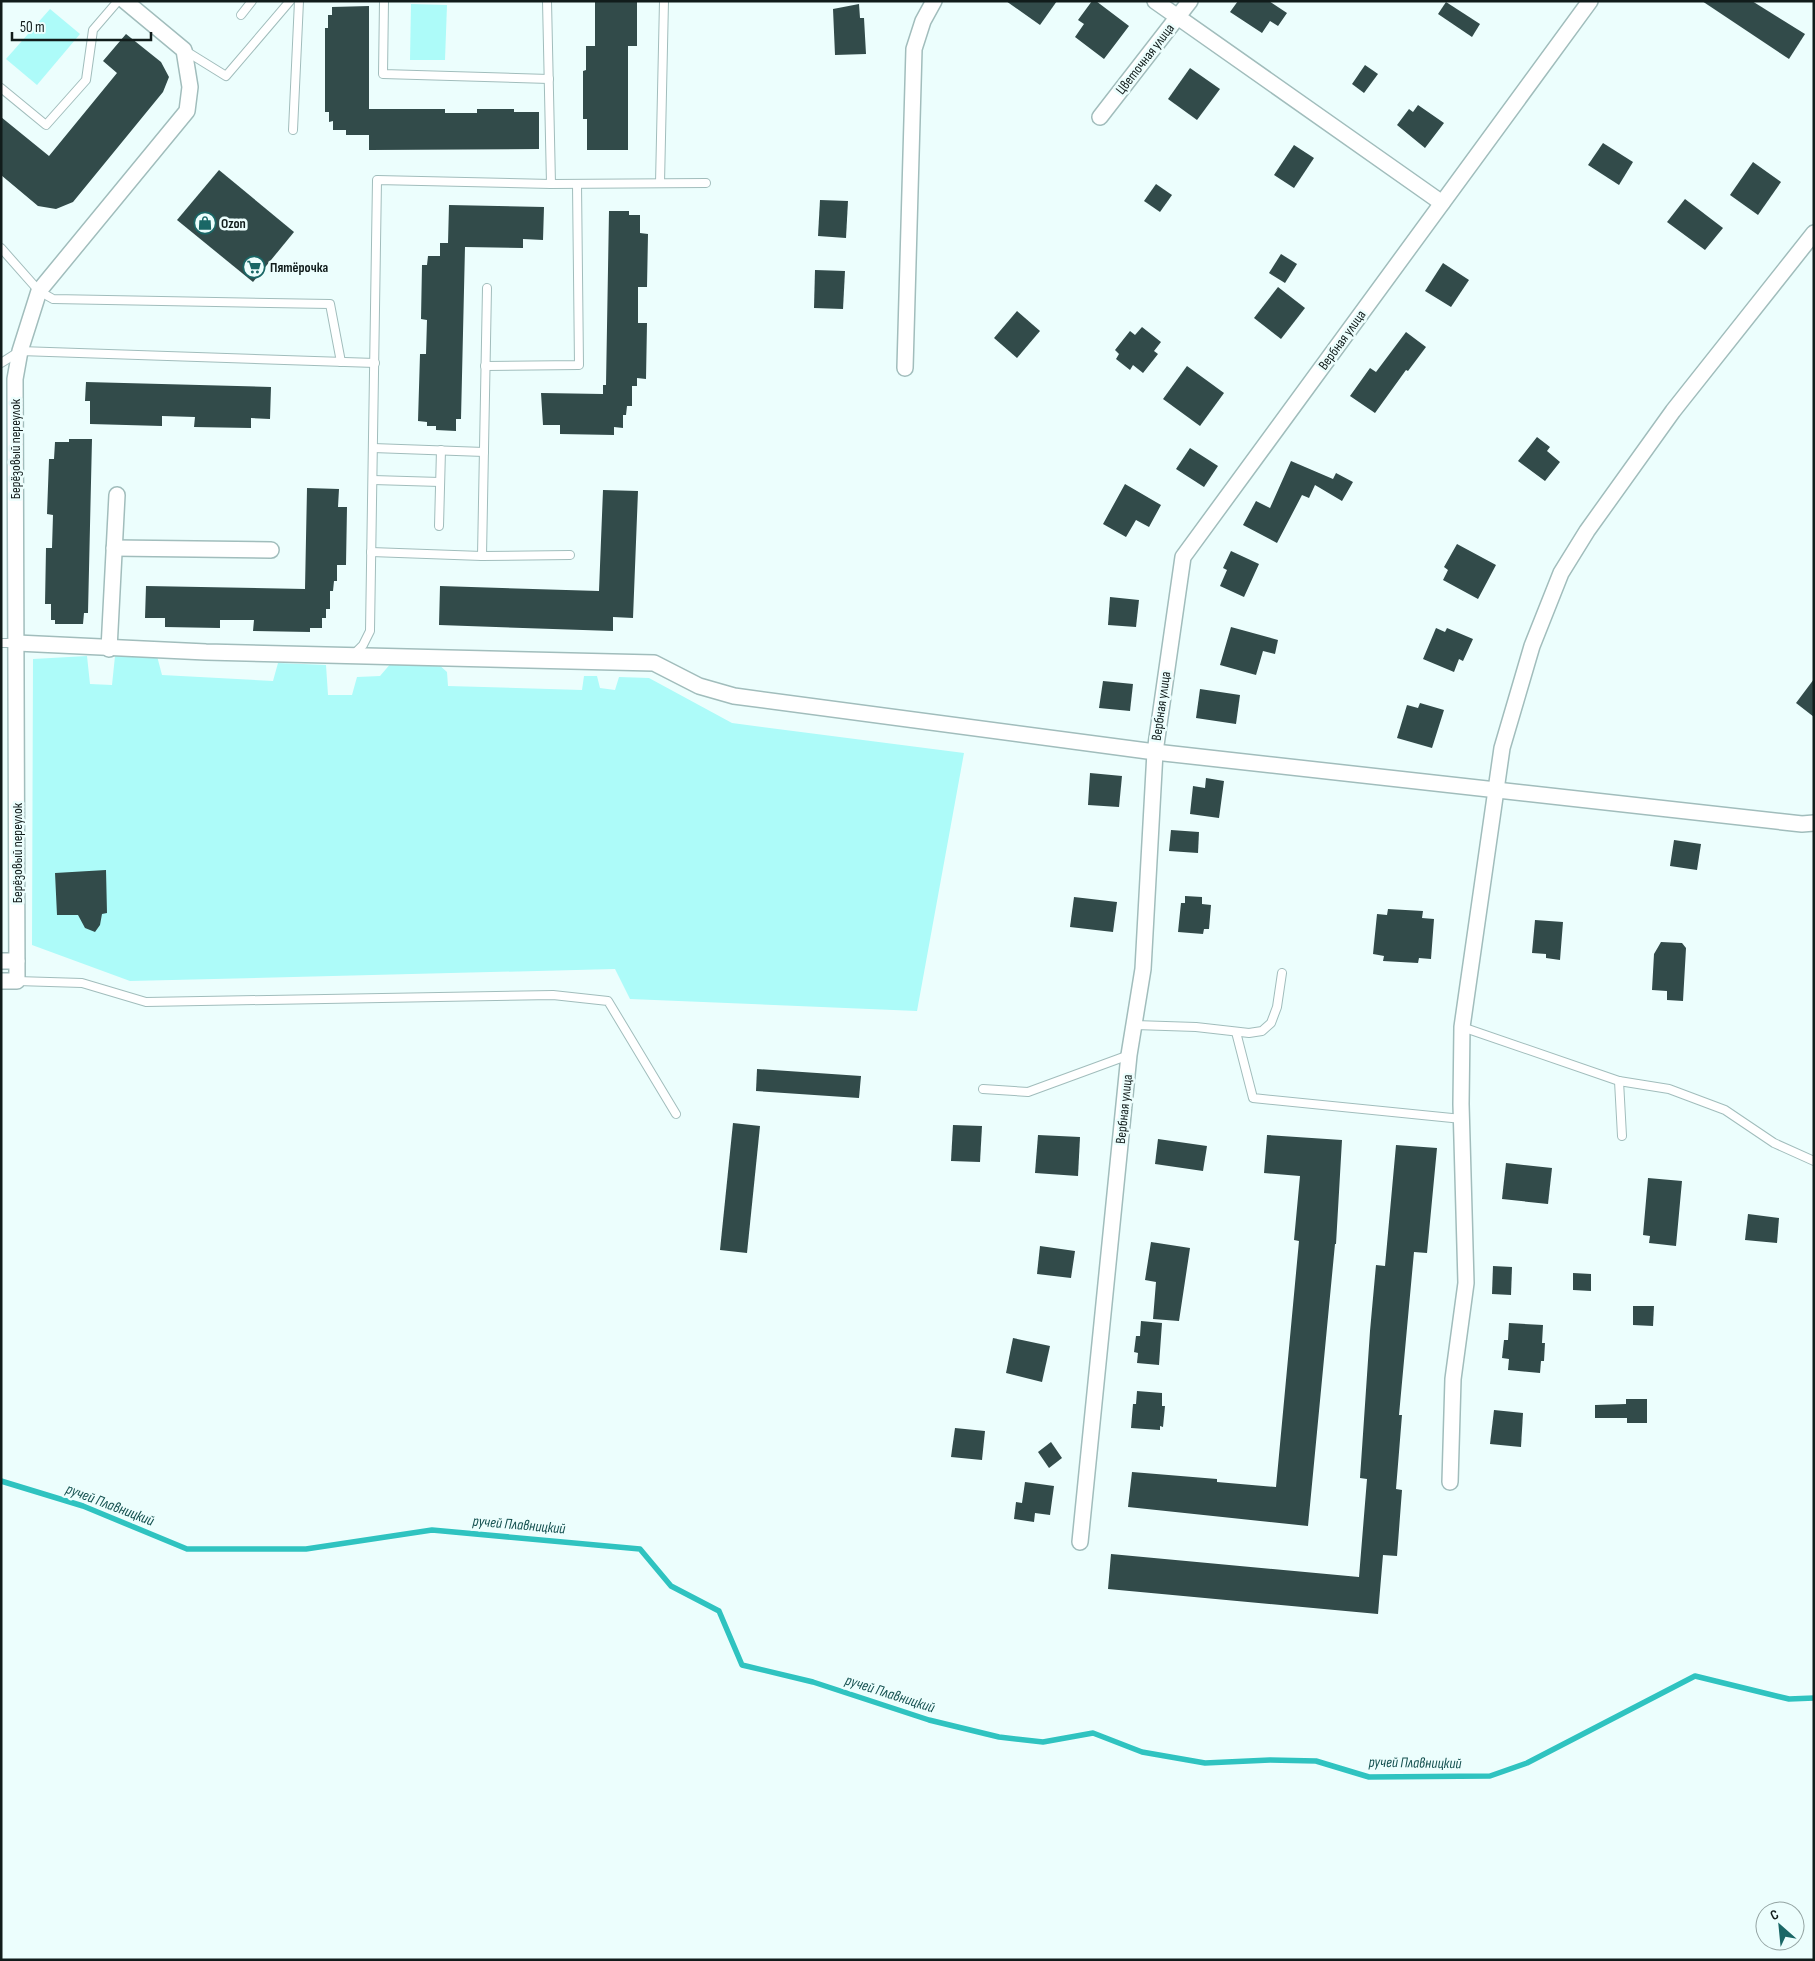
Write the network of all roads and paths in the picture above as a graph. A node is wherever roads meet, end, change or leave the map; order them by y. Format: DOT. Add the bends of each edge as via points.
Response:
graph roads {
  1 [pos="118,1"];
  2 [pos="125,1"];
  3 [pos="252,1"];
  4 [pos="290,1"];
  5 [pos="299,1"];
  6 [pos="384,1"];
  7 [pos="547,1"];
  8 [pos="664,1"];
  9 [pos="934,1"];
  10 [pos="1155,1"];
  11 [pos="1190,1"];
  12 [pos="1590,1"];
  13 [pos="241,15"];
  14 [pos="1178,18"];
  15 [pos="184,50"];
  16 [pos="549,79"];
  17 [pos="1,88"];
  18 [pos="1100,117"];
  19 [pos="293,130"];
  20 [pos="660,183"];
  21 [pos="706,183"];
  22 [pos="551,184"];
  23 [pos="578,184"];
  24 [pos="1442,203"];
  25 [pos="1814,234"];
  26 [pos="1,248"];
  27 [pos="487,288"];
  28 [pos="39,291"];
  29 [pos="20,351"];
  30 [pos="340,362"];
  31 [pos="1,363"];
  32 [pos="375,363"];
  33 [pos="485,366"];
  34 [pos="905,368"];
  35 [pos="373,448"];
  36 [pos="441,450"];
  37 [pos="484,452"];
  38 [pos="372,480"];
  39 [pos="440,482"];
  40 [pos="117,494"];
  41 [pos="439,526"];
  42 [pos="114,548"];
  43 [pos="271,550"];
  44 [pos="371,552"];
  45 [pos="570,555"];
  46 [pos="482,556"];
  47 [pos="1,643"];
  48 [pos="17,643"];
  49 [pos="109,649"];
  50 [pos="352,656"];
  51 [pos="1154,752"];
  52 [pos="1496,792"];
  53 [pos="1814,823"];
  54 [pos="17,961"];
  55 [pos="1,962"];
  56 [pos="1282,973"];
  57 [pos="1,981"];
  58 [pos="17,981"];
  59 [pos="1135,1025"];
  60 [pos="1462,1027"];
  61 [pos="1236,1032"];
  62 [pos="1129,1055"];
  63 [pos="1619,1081"];
  64 [pos="983,1089"];
  65 [pos="676,1114"];
  66 [pos="1462,1119"];
  67 [pos="1622,1136"];
  68 [pos="1814,1160"];
  69 [pos="1450,1482"];
  70 [pos="1080,1542"];
  1 -- 17 [label="lane" via="93,30 86,80 46,125"];
  2 -- 15 [label="street"];
  3 -- 13 [label="lane"];
  4 -- 15 [label="lane" via="226,76"];
  5 -- 19 [label="lane"];
  6 -- 16 [label="lane" via="383,74"];
  7 -- 16 [label="lane"];
  8 -- 20 [label="lane"];
  9 -- 34 [label="street" via="923,20 914,49"];
  10 -- 14 [label="street"];
  11 -- 14 [label="street, Цветочная улица"];
  12 -- 24 [label="street, Вербная улица"];
  14 -- 18 [label="street, Цветочная улица"];
  14 -- 24 [label="street"];
  15 -- 28 [label="street, Берёзовый переулок" via="190,87 186,110"];
  16 -- 22 [label="lane"];
  20 -- 21 [label="lane"];
  20 -- 23 [label="lane"];
  22 -- 23 [label="lane"];
  22 -- 32 [label="lane" via="377,180"];
  23 -- 33 [label="lane" via="579,365"];
  24 -- 51 [label="street, Вербная улица" via="1183,557"];
  25 -- 52 [label="street" via="1673,411 1561,573 1532,646 1502,748"];
  26 -- 28 [label="lane"];
  27 -- 33 [label="lane"];
  28 -- 29 [label="street, Берёзовый переулок"];
  28 -- 30 [label="lane" via="53,299 330,304"];
  29 -- 30 [label="lane"];
  29 -- 31 [label="lane"];
  29 -- 48 [label="street, Берёзовый переулок" via="15,379"];
  30 -- 32 [label="lane"];
  32 -- 35 [label="lane"];
  33 -- 37 [label="lane"];
  35 -- 36 [label="lane"];
  35 -- 38 [label="lane"];
  36 -- 37 [label="lane"];
  36 -- 39 [label="lane"];
  37 -- 46 [label="lane"];
  38 -- 39 [label="lane"];
  38 -- 44 [label="lane"];
  39 -- 41 [label="lane"];
  40 -- 42 [label="street"];
  42 -- 43 [label="street"];
  42 -- 49 [label="street"];
  44 -- 46 [label="lane"];
  44 -- 50 [label="lane" via="370,631"];
  45 -- 46 [label="lane"];
  47 -- 48 [label="lane"];
  48 -- 49 [label="street"];
  48 -- 54 [label="street, Берёзовый переулок"];
  49 -- 50 [label="street"];
  50 -- 51 [label="street" via="654,663 699,686 734,696"];
  51 -- 52 [label="street"];
  51 -- 59 [label="street, Вербная улица" via="1143,969"];
  52 -- 53 [label="street"];
  52 -- 60 [label="street"];
  54 -- 55 [label="street"];
  54 -- 58 [label="street, Берёзовый переулок"];
  56 -- 61 [label="lane" via="1271,1023 1262,1031"];
  57 -- 58 [label="street"];
  58 -- 65 [label="lane" via="82,983 146,1002 534,995 608,1001"];
  59 -- 61 [label="lane"];
  59 -- 62 [label="street, Вербная улица"];
  60 -- 63 [label="lane"];
  60 -- 66 [label="street"];
  61 -- 66 [label="lane" via="1253,1098"];
  62 -- 64 [label="lane" via="1028,1092"];
  62 -- 70 [label="street, Вербная улица"];
  63 -- 67 [label="lane"];
  63 -- 68 [label="lane" via="1669,1089 1725,1110 1774,1143"];
  66 -- 69 [label="street" via="1466,1283 1453,1379"];
}
